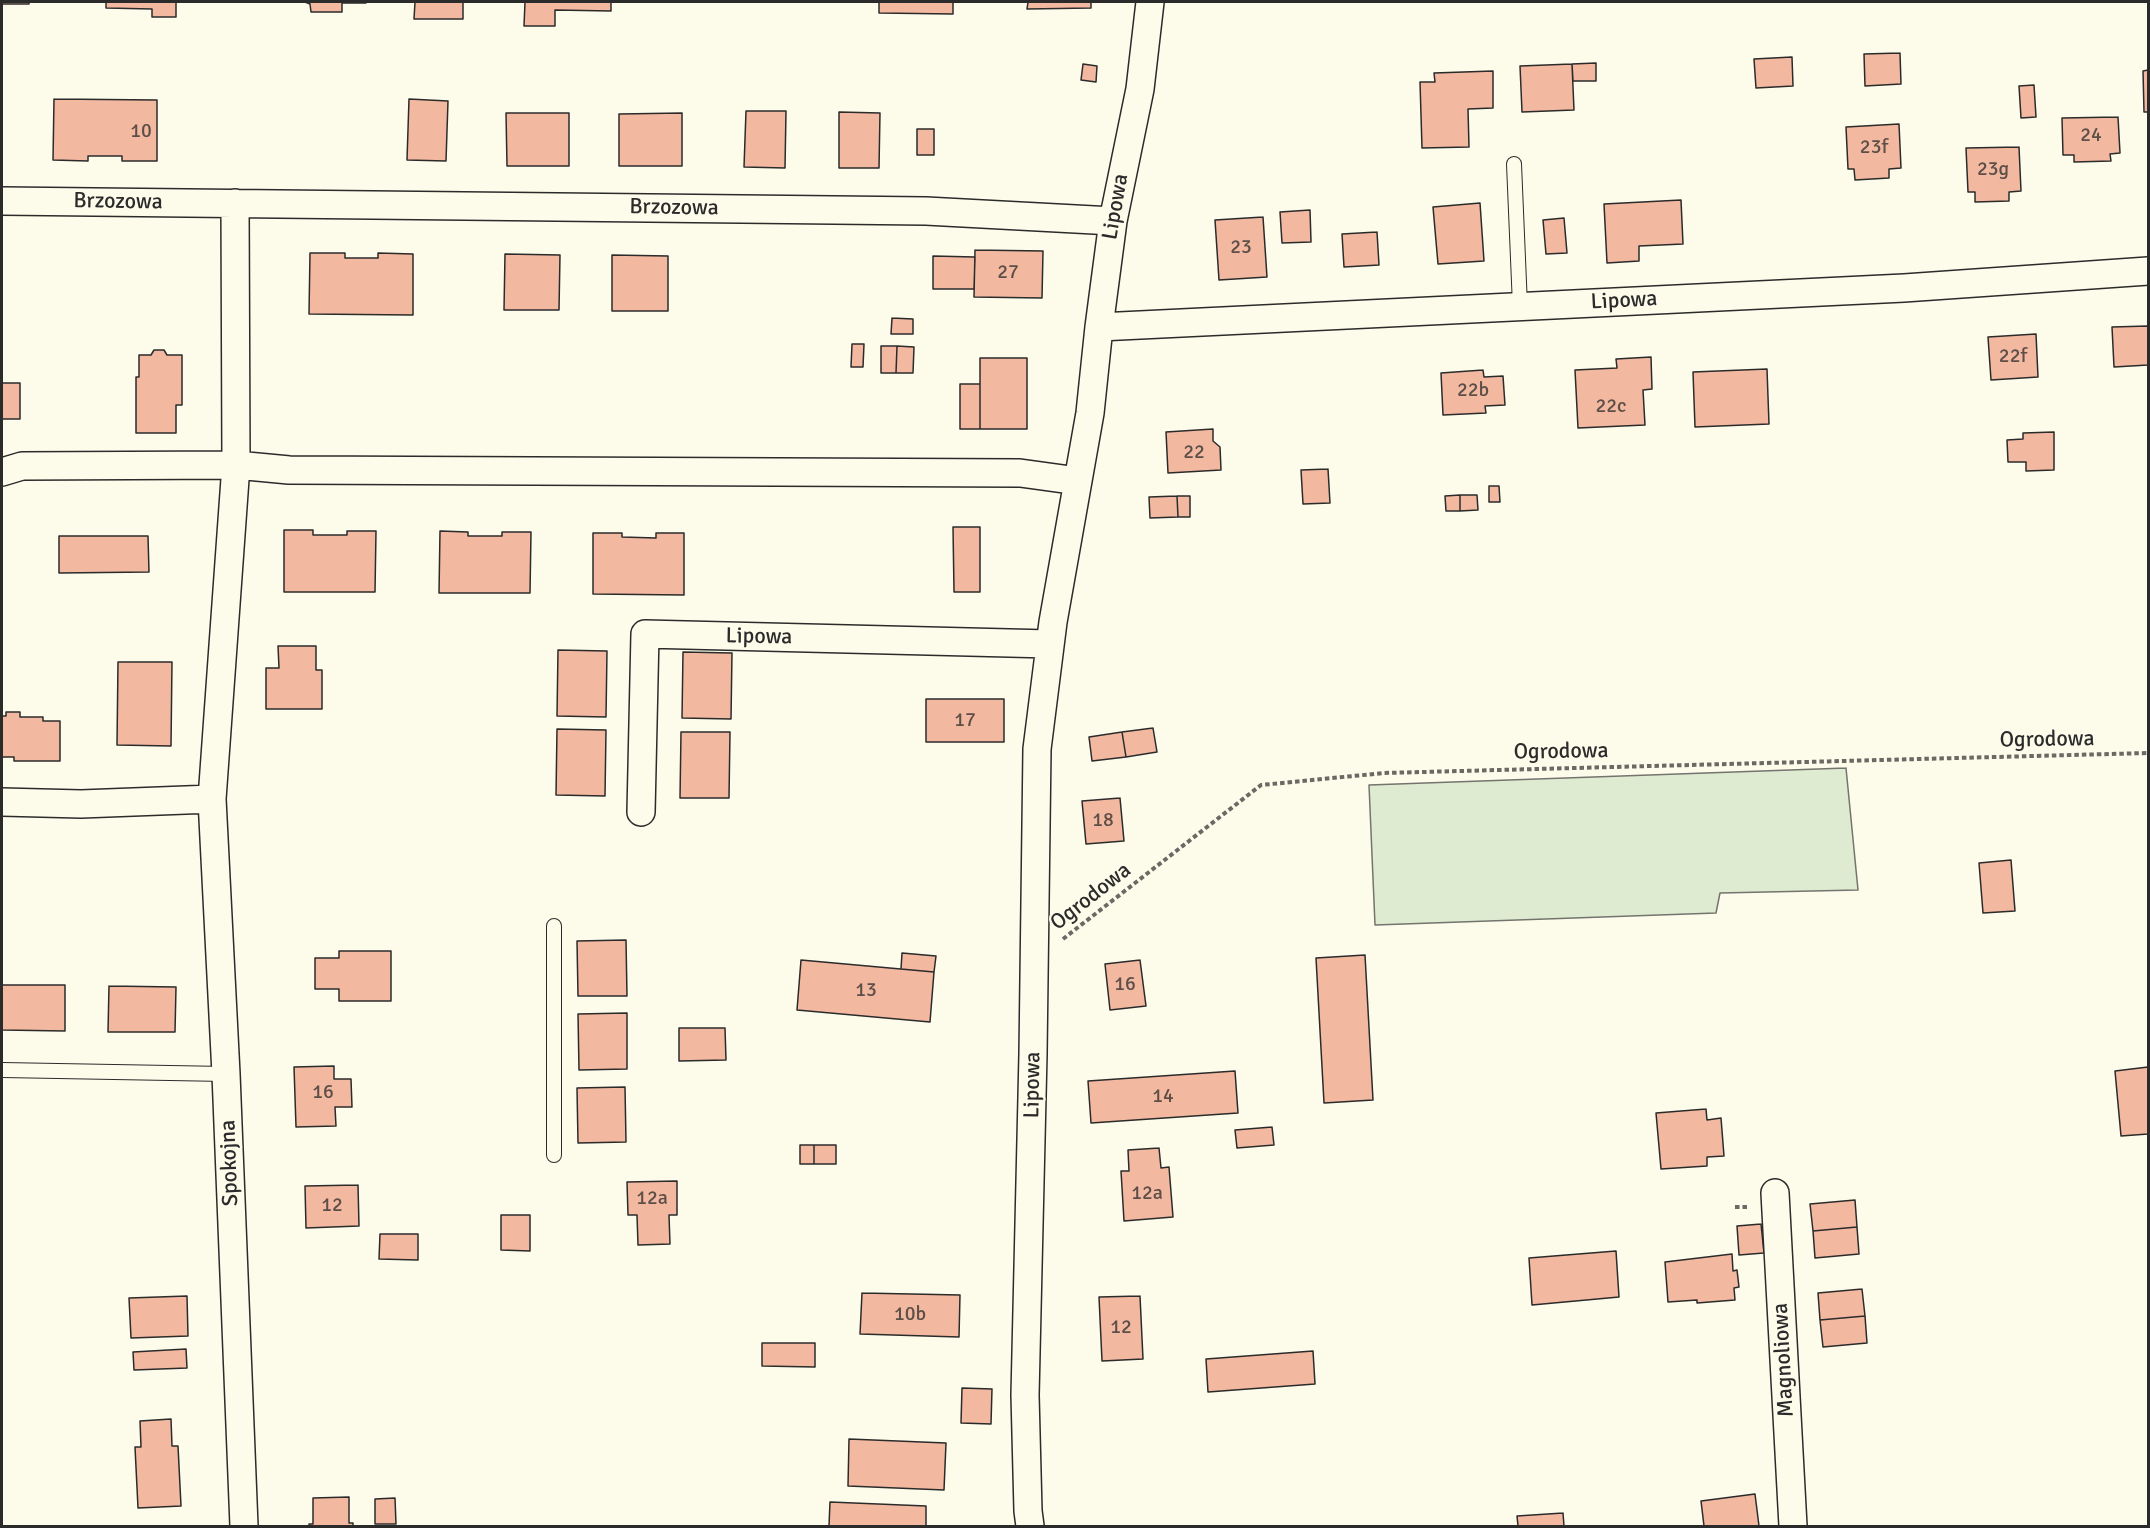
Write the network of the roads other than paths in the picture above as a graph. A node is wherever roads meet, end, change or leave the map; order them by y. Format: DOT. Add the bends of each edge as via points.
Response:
graph roads {
  1 [pos="1150,2"];
  2 [pos="1514,164"];
  3 [pos="2,201"];
  4 [pos="235,203"];
  5 [pos="1113,221"];
  6 [pos="2148,271"];
  7 [pos="1520,306"];
  8 [pos="1099,327"];
  9 [pos="236,465"];
  10 [pos="2,472"];
  11 [pos="1078,481"];
  12 [pos="1050,644"];
  13 [pos="212,799"];
  14 [pos="2,802"];
  15 [pos="641,812"];
  16 [pos="554,926"];
  17 [pos="2,1070"];
  18 [pos="226,1074"];
  19 [pos="554,1155"];
  20 [pos="1774,1193"];
  21 [pos="244,1527"];
  22 [pos="1030,1527"];
  23 [pos="1793,1527"];
  1 -- 5 [label="street, Lipowa" via="1140,89"];
  2 -- 7 [label="lane"];
  3 -- 4 [label="street, Brzozowa"];
  4 -- 5 [label="street, Brzozowa" via="926,211"];
  4 -- 9 [label="street, Spokojna"];
  5 -- 8 [label="street, Lipowa"];
  6 -- 7 [label="street, Lipowa" via="1904,288"];
  7 -- 8 [label="street, Lipowa"];
  8 -- 11 [label="street, Lipowa"];
  9 -- 10 [label="street" via="22,466"];
  9 -- 11 [label="street" via="289,470 1020,473"];
  9 -- 13 [label="street, Spokojna"];
  11 -- 12 [label="street, Lipowa"];
  12 -- 15 [label="street, Lipowa" via="645,634"];
  12 -- 22 [label="street, Lipowa" via="1037,749 1025,1395"];
  13 -- 14 [label="street" via="81,804"];
  13 -- 18 [label="street, Spokojna"];
  16 -- 19 [label="lane"];
  17 -- 18 [label="lane"];
  18 -- 21 [label="street, Spokojna"];
  20 -- 23 [label="street, Magnoliowa"];
}
